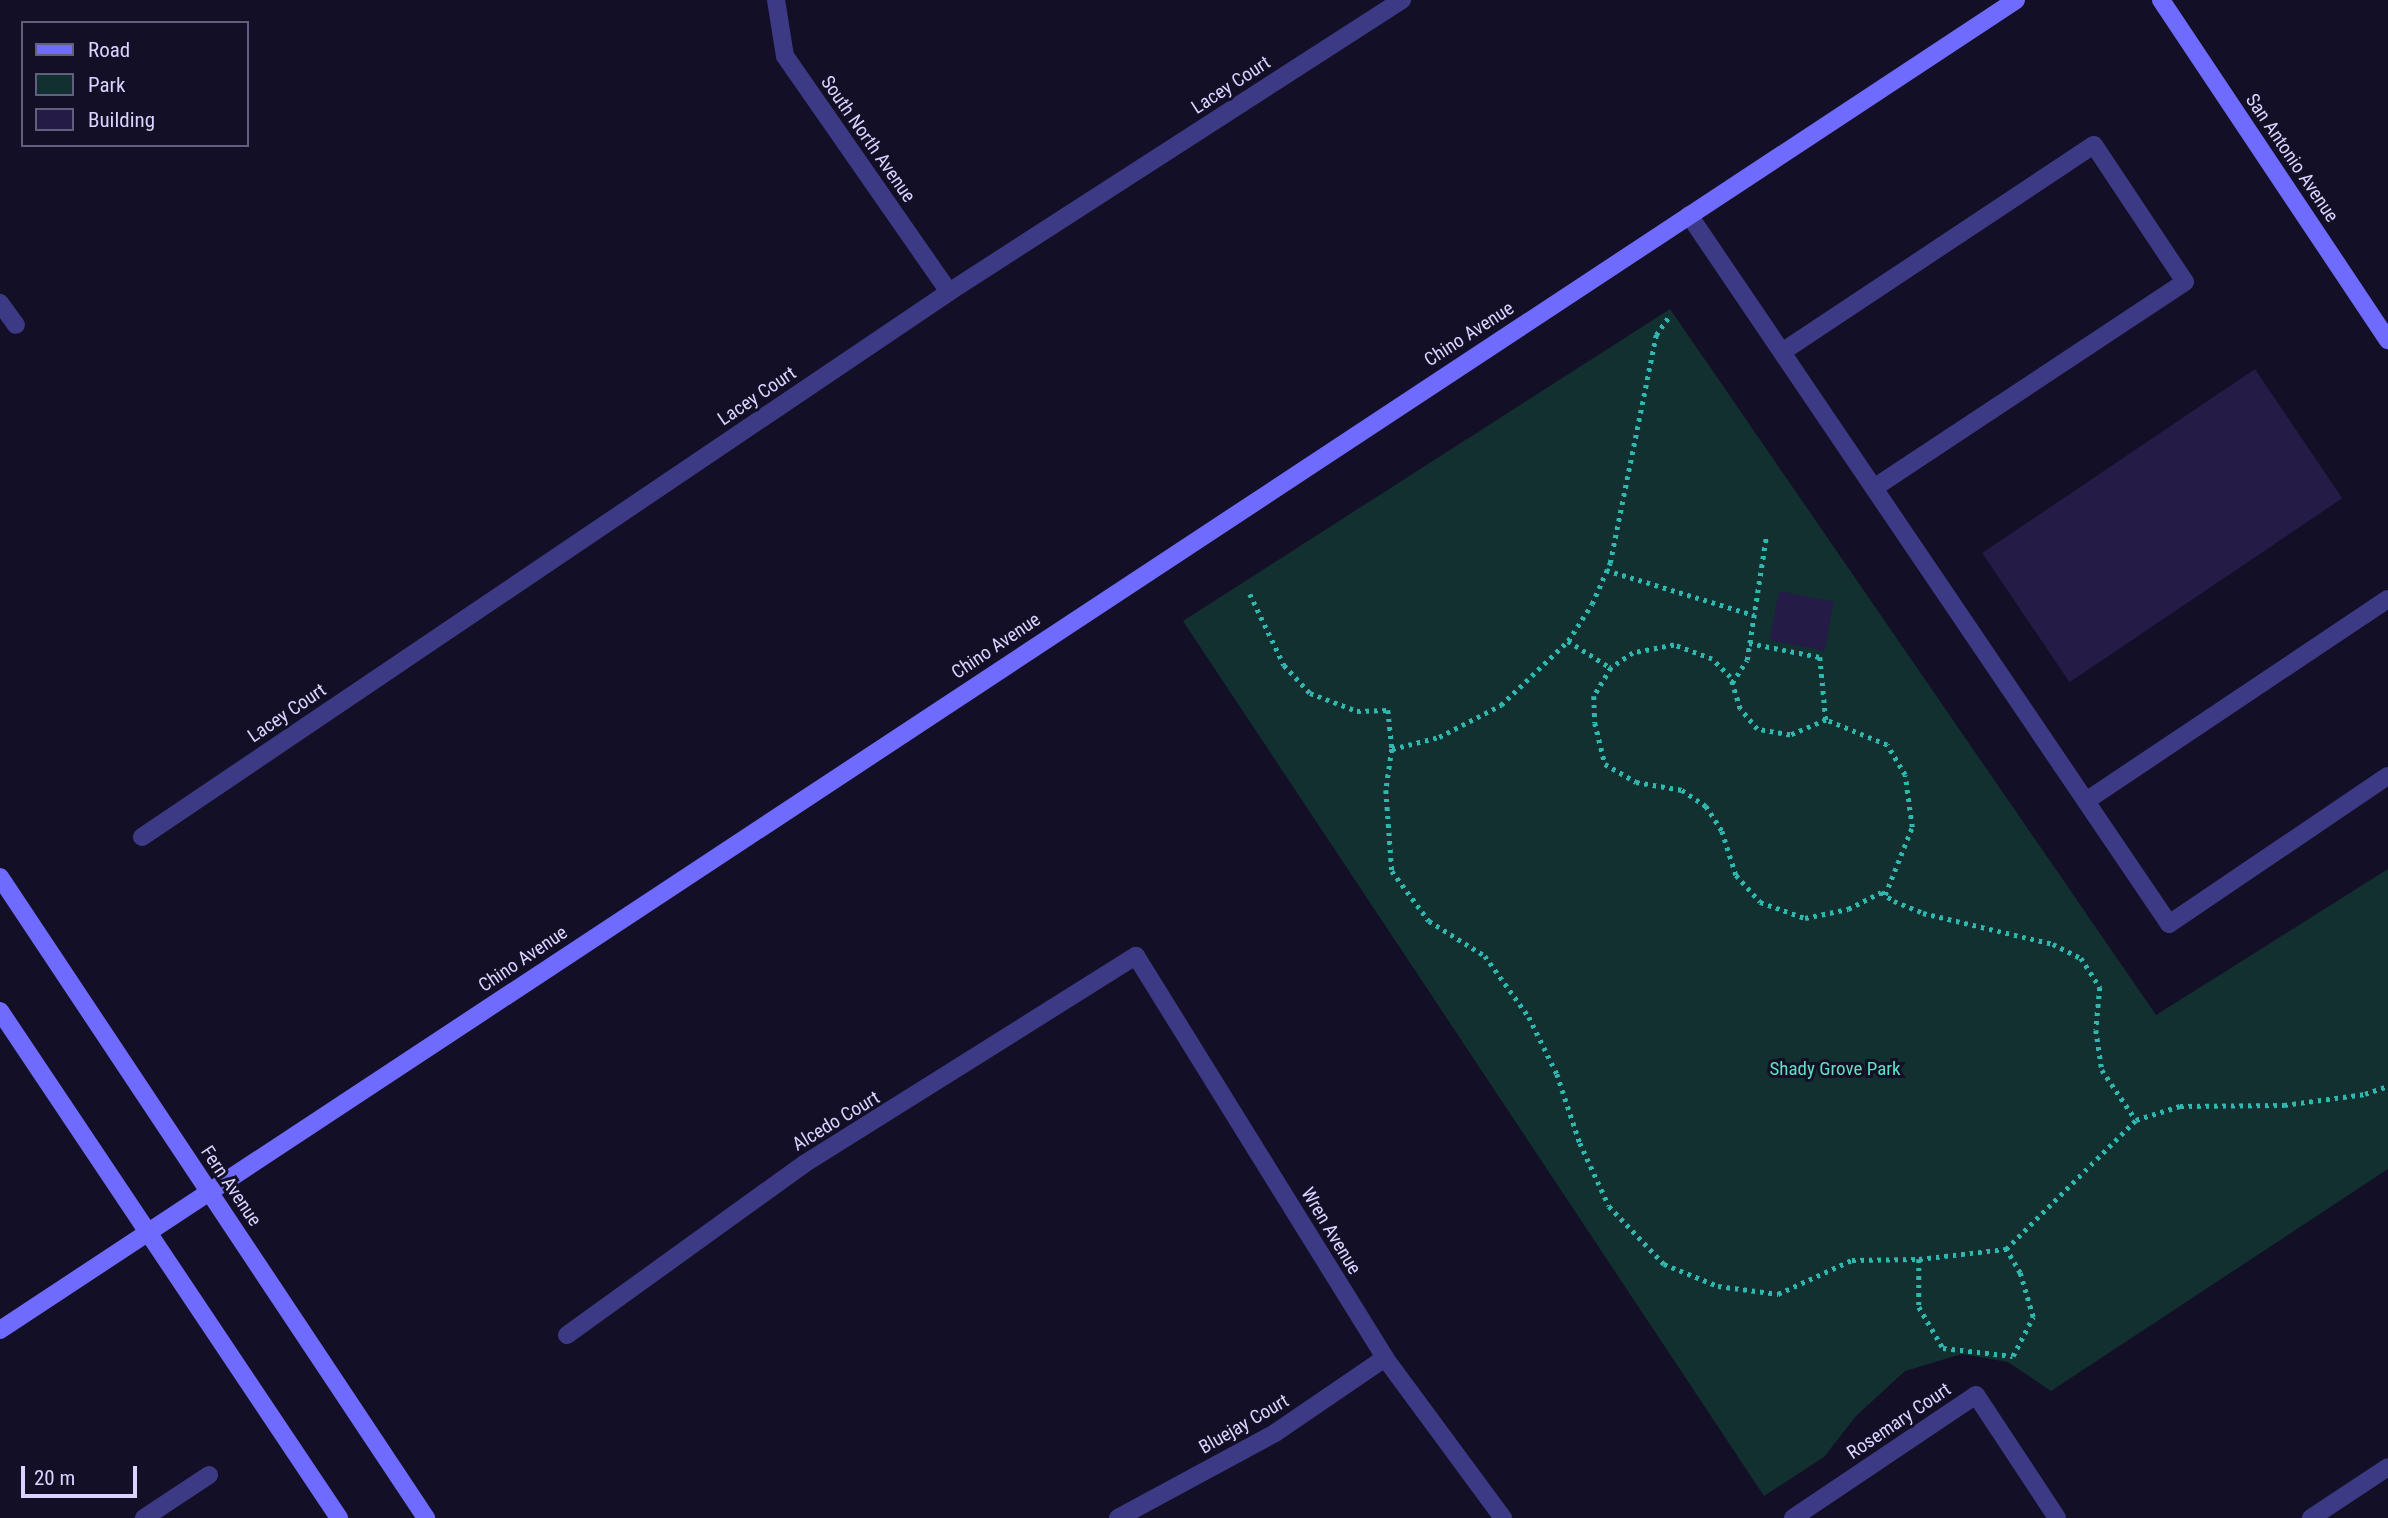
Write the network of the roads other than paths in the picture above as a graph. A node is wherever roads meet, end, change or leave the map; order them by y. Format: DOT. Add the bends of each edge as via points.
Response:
graph roads {
  1 [pos="776,0"];
  2 [pos="1402,0"];
  3 [pos="2016,0"];
  4 [pos="2161,0"];
  5 [pos="1689,215"];
  6 [pos="949,292"];
  7 [pos="0,303"];
  8 [pos="16,325"];
  9 [pos="2388,340"];
  10 [pos="1782,352"];
  11 [pos="1874,488"];
  12 [pos="2388,599"];
  13 [pos="2388,776"];
  14 [pos="2087,801"];
  15 [pos="142,836"];
  16 [pos="0,877"];
  17 [pos="1136,957"];
  18 [pos="0,1012"];
  19 [pos="210,1192"];
  20 [pos="148,1233"];
  21 [pos="0,1330"];
  22 [pos="568,1335"];
  23 [pos="1385,1359"];
  24 [pos="2388,1467"];
  25 [pos="209,1475"];
  26 [pos="144,1518"];
  27 [pos="340,1518"];
  28 [pos="426,1518"];
  29 [pos="1118,1518"];
  30 [pos="1503,1518"];
  31 [pos="1793,1518"];
  32 [pos="2057,1518"];
  33 [pos="2311,1518"];
  1 -- 6 [label="street, South North Avenue" via="785,56"];
  2 -- 6 [label="street, Lacey Court"];
  3 -- 5 [label="main road, Chino Avenue"];
  4 -- 9 [label="main road, San Antonio Avenue"];
  5 -- 10 [label="street"];
  5 -- 19 [label="main road, Chino Avenue"];
  6 -- 15 [label="street, Lacey Court"];
  7 -- 8 [label="street"];
  10 -- 11 [label="street"];
  10 -- 11 [label="street" via="2094,145 2185,282"];
  11 -- 14 [label="street"];
  12 -- 14 [label="street"];
  13 -- 14 [label="street" via="2169,924"];
  16 -- 19 [label="main road, Fern Avenue"];
  17 -- 22 [label="street, Alcedo Court" via="804,1164"];
  17 -- 23 [label="street, Wren Avenue"];
  18 -- 20 [label="main road"];
  19 -- 20 [label="main road, Chino Avenue"];
  19 -- 28 [label="main road, Fern Avenue"];
  20 -- 21 [label="main road, Chino Avenue"];
  20 -- 27 [label="main road"];
  23 -- 29 [label="street, Bluejay Court" via="1275,1433"];
  23 -- 30 [label="street, Wren Avenue"];
  24 -- 33 [label="street"];
  25 -- 26 [label="street"];
  31 -- 32 [label="street, Rosemary Court" via="1976,1395"];
}
